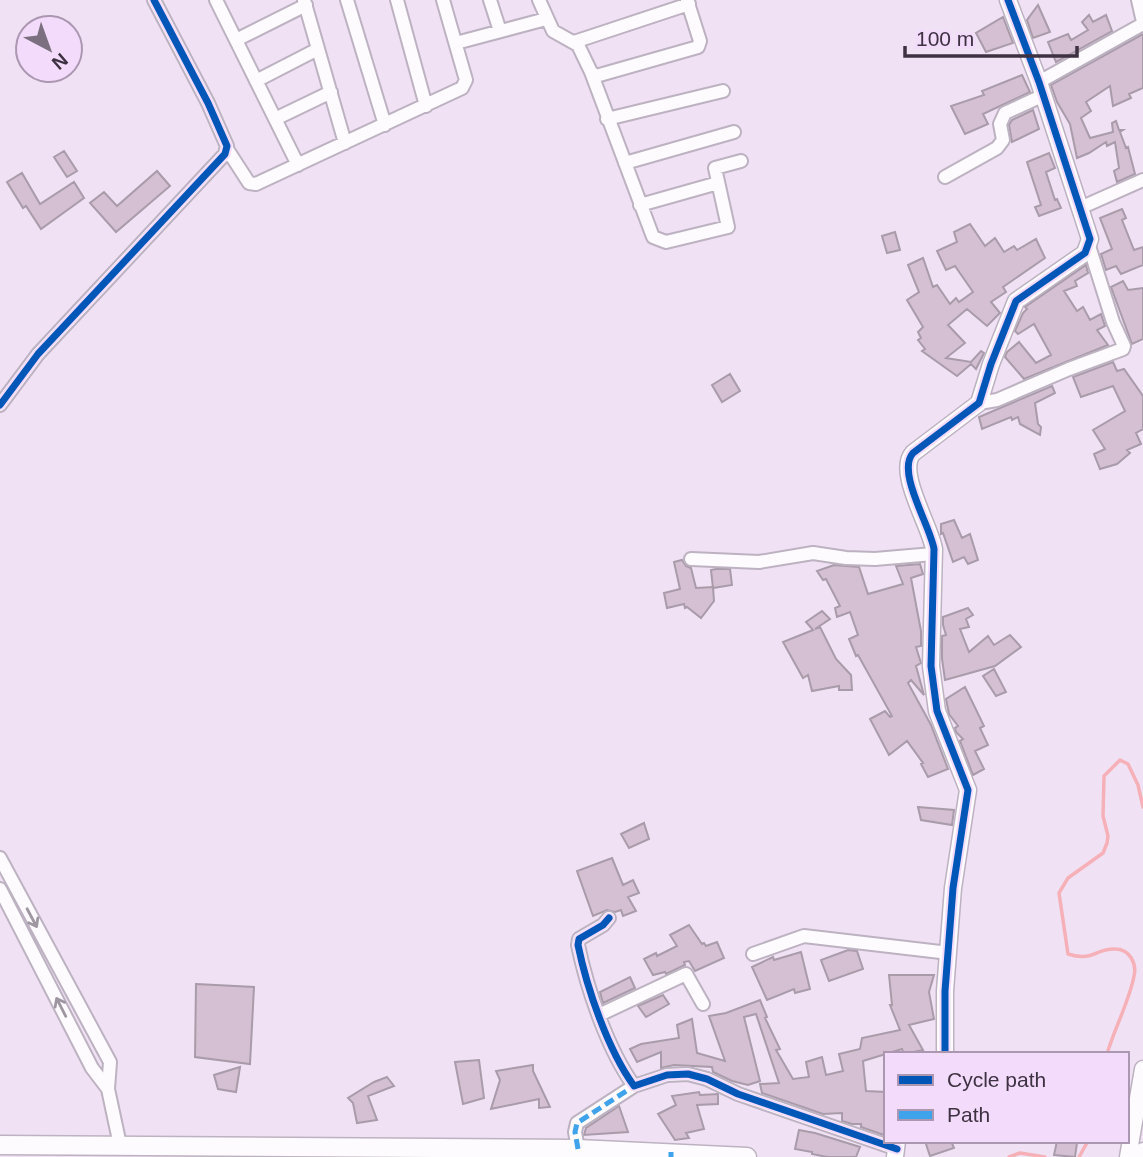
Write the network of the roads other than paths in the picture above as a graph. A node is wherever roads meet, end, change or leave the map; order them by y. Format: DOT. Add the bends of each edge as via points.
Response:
graph roads {
  1 [pos="154,0"];
  2 [pos="217,0"];
  3 [pos="347,0"];
  4 [pos="397,0"];
  5 [pos="443,0"];
  6 [pos="491,0"];
  7 [pos="1008,0"];
  8 [pos="1138,0"];
  9 [pos="543,1"];
  10 [pos="688,2"];
  11 [pos="305,3"];
  12 [pos="546,19"];
  13 [pos="1143,23"];
  14 [pos="500,31"];
  15 [pos="236,40"];
  16 [pos="574,42"];
  17 [pos="456,43"];
  18 [pos="318,49"];
  19 [pos="591,72"];
  20 [pos="256,81"];
  21 [pos="1041,88"];
  22 [pos="331,92"];
  23 [pos="723,92"];
  24 [pos="426,106"];
  25 [pos="607,119"];
  26 [pos="275,120"];
  27 [pos="385,125"];
  28 [pos="734,132"];
  29 [pos="345,143"];
  30 [pos="226,151"];
  31 [pos="741,161"];
  32 [pos="625,163"];
  33 [pos="298,165"];
  34 [pos="945,177"];
  35 [pos="1143,180"];
  36 [pos="718,183"];
  37 [pos="640,205"];
  38 [pos="1080,208"];
  39 [pos="1089,246"];
  40 [pos="979,403"];
  41 [pos="0,405"];
  42 [pos="933,554"];
  43 [pos="691,559"];
  44 [pos="0,858"];
  45 [pos="0,889"];
  46 [pos="609,918"];
  47 [pos="948,953"];
  48 [pos="51,954"];
  49 [pos="753,954"];
  50 [pos="37,961"];
  51 [pos="703,1004"];
  52 [pos="599,1015"];
  53 [pos="946,1052"];
  54 [pos="1143,1069"];
  55 [pos="634,1086"];
  56 [pos="108,1089"];
  57 [pos="0,1145"];
  58 [pos="130,1149"];
  59 [pos="578,1149"];
  60 [pos="896,1149"];
  61 [pos="1143,1151"];
  62 [pos="671,1154"];
  63 [pos="747,1157"];
  64 [pos="1128,1157"];
  65 [pos="1142,1157"];
  1 -- 30 [label="street" via="208,103"];
  2 -- 15 [label="street"];
  3 -- 27 [label="street"];
  4 -- 24 [label="street"];
  5 -- 17 [label="street"];
  6 -- 14 [label="street"];
  7 -- 21 [label="street"];
  8 -- 13 [label="street"];
  9 -- 12 [label="street"];
  10 -- 16 [label="street"];
  10 -- 19 [label="street" via="700,41 695,50 601,75"];
  11 -- 15 [label="street"];
  11 -- 18 [label="street"];
  12 -- 14 [label="street"];
  12 -- 16 [label="street" via="553,31"];
  13 -- 21 [label="street"];
  14 -- 17 [label="street"];
  15 -- 20 [label="street"];
  16 -- 19 [label="street"];
  17 -- 24 [label="street" via="466,80 462,88"];
  18 -- 20 [label="street"];
  18 -- 22 [label="street"];
  19 -- 25 [label="street"];
  20 -- 26 [label="street"];
  21 -- 34 [label="street" via="1005,113 998,148"];
  21 -- 38 [label="street"];
  22 -- 26 [label="street"];
  22 -- 29 [label="street"];
  23 -- 25 [label="street"];
  24 -- 27 [label="street"];
  25 -- 32 [label="street"];
  26 -- 33 [label="street"];
  27 -- 29 [label="street"];
  28 -- 32 [label="street"];
  29 -- 33 [label="street"];
  30 -- 33 [label="street" via="249,183"];
  30 -- 41 [label="street" via="38,354"];
  31 -- 36 [label="street" via="715,168"];
  32 -- 37 [label="street"];
  35 -- 38 [label="street"];
  36 -- 37 [label="street"];
  36 -- 37 [label="street" via="729,221 729,227 723,229 661,241 653,237"];
  38 -- 39 [label="street"];
  39 -- 40 [label="street" via="1016,301"];
  39 -- 40 [label="street" via="1124,348 997,400"];
  40 -- 42 [label="street" via="908,459 908,477 932,538"];
  42 -- 43 [label="street" via="875,559 813,553 759,562"];
  42 -- 47 [label="street" via="931,666 937,711 968,790"];
  44 -- 48 [label="street, one-way"];
  45 -- 50 [label="street"];
  46 -- 52 [label="street" via="578,942"];
  47 -- 49 [label="street" via="804,936"];
  47 -- 53 [label="street"];
  48 -- 50 [label="street"];
  48 -- 56 [label="street" via="110,1062"];
  56 -- 50 [label="street, one-way" via="92,1068"];
  51 -- 52 [label="street" via="686,974"];
  52 -- 55 [label="street" via="618,1062"];
  54 -- 64 [label="street"];
  55 -- 59 [label="street" via="577,1123"];
  55 -- 60 [label="street" via="667,1075 688,1074"];
  56 -- 58 [label="street"];
  57 -- 58 [label="main road"];
  58 -- 59 [label="main road"];
  59 -- 62 [label="main road"];
  61 -- 65 [label="street"];
  62 -- 63 [label="main road"];
}
